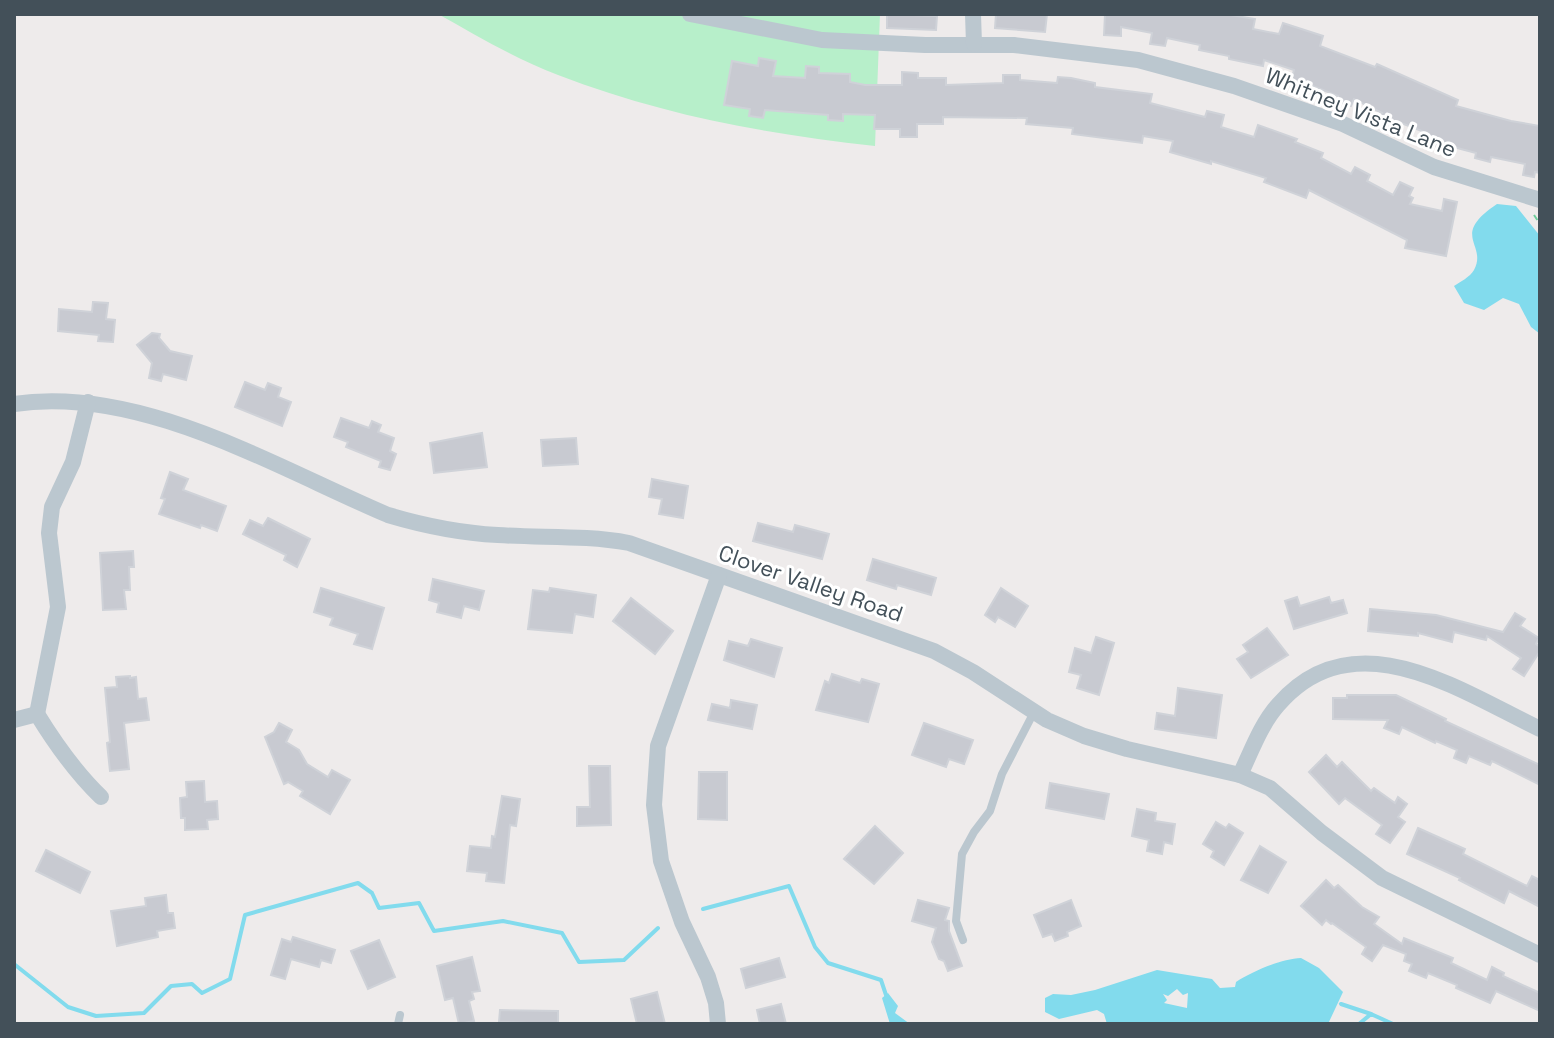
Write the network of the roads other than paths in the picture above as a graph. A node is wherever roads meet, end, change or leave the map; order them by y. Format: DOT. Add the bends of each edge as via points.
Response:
graph roads {
  1 [pos="690,14"];
  2 [pos="973,14"];
  3 [pos="755,20"];
  4 [pos="974,44"];
  5 [pos="1535,205"];
  6 [pos="88,402"];
  7 [pos="14,404"];
  8 [pos="719,575"];
  9 [pos="1034,712"];
  10 [pos="37,714"];
  11 [pos="14,720"];
  12 [pos="1540,729"];
  13 [pos="1240,775"];
  14 [pos="101,797"];
  15 [pos="963,940"];
  16 [pos="1540,955"];
  17 [pos="718,1024"];
  1 -- 3 [label="street, Whitney Vista Lane"];
  2 -- 4 [label="street"];
  3 -- 4 [label="street, Whitney Vista Lane" via="822,40"];
  4 -- 5 [label="street, Whitney Vista Lane" via="1071,51 1184,71 1343,124 1434,167"];
  6 -- 7 [label="street, Clover Valley Road"];
  6 -- 8 [label="street, Clover Valley Road" via="204,434 419,524 500,535 606,539"];
  6 -- 10 [label="street" via="73,462 52,507 49,533 58,607"];
  8 -- 9 [label="street, Clover Valley Road" via="934,651"];
  8 -- 17 [label="street" via="658,746 654,805 661,861 708,977"];
  9 -- 13 [label="street, Clover Valley Road" via="1084,736"];
  9 -- 15 [label="lane" via="1002,774 990,811 962,854 956,921"];
  10 -- 11 [label="street"];
  10 -- 14 [label="street" via="80,778"];
  12 -- 13 [label="street" via="1414,670 1360,662 1303,682 1277,705"];
  13 -- 16 [label="street, Clover Valley Road" via="1270,788 1382,878"];
}
